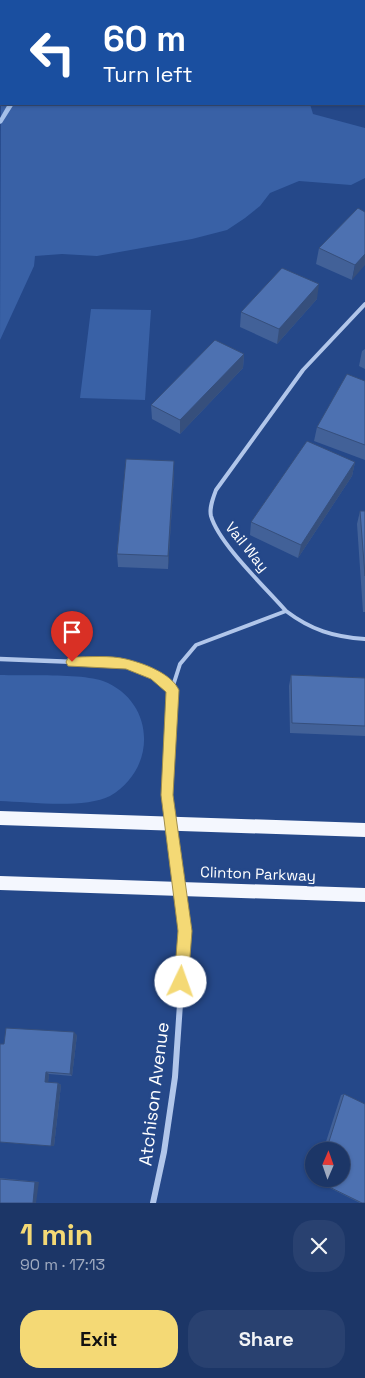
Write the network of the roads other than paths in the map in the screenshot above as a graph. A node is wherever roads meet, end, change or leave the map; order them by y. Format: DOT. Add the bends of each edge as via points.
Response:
graph roads {
  1 [pos="365,304"];
  2 [pos="286,611"];
  3 [pos="365,639"];
  4 [pos="0,659"];
  5 [pos="172,690"];
  6 [pos="0,818"];
  7 [pos="170,823"];
  8 [pos="365,830"];
  9 [pos="0,883"];
  10 [pos="179,889"];
  11 [pos="365,895"];
  12 [pos="153,1203"];
  1 -- 2 [label="lane, Vail Way" via="303,370 216,490 211,504 211,516 221,535"];
  2 -- 3 [label="lane, Vail Way" via="318,633"];
  2 -- 5 [label="lane" via="196,645 180,664"];
  4 -- 5 [label="street" via="126,664 156,675"];
  5 -- 7 [label="street, Atchison Avenue" via="167,795"];
  6 -- 7 [label="main road"];
  7 -- 8 [label="main road"];
  7 -- 10 [label="street, Atchison Avenue"];
  9 -- 10 [label="main road, Clinton Parkway"];
  10 -- 11 [label="main road, Clinton Parkway"];
  10 -- 12 [label="street, Atchison Avenue" via="185,931 175,1077"];
}
